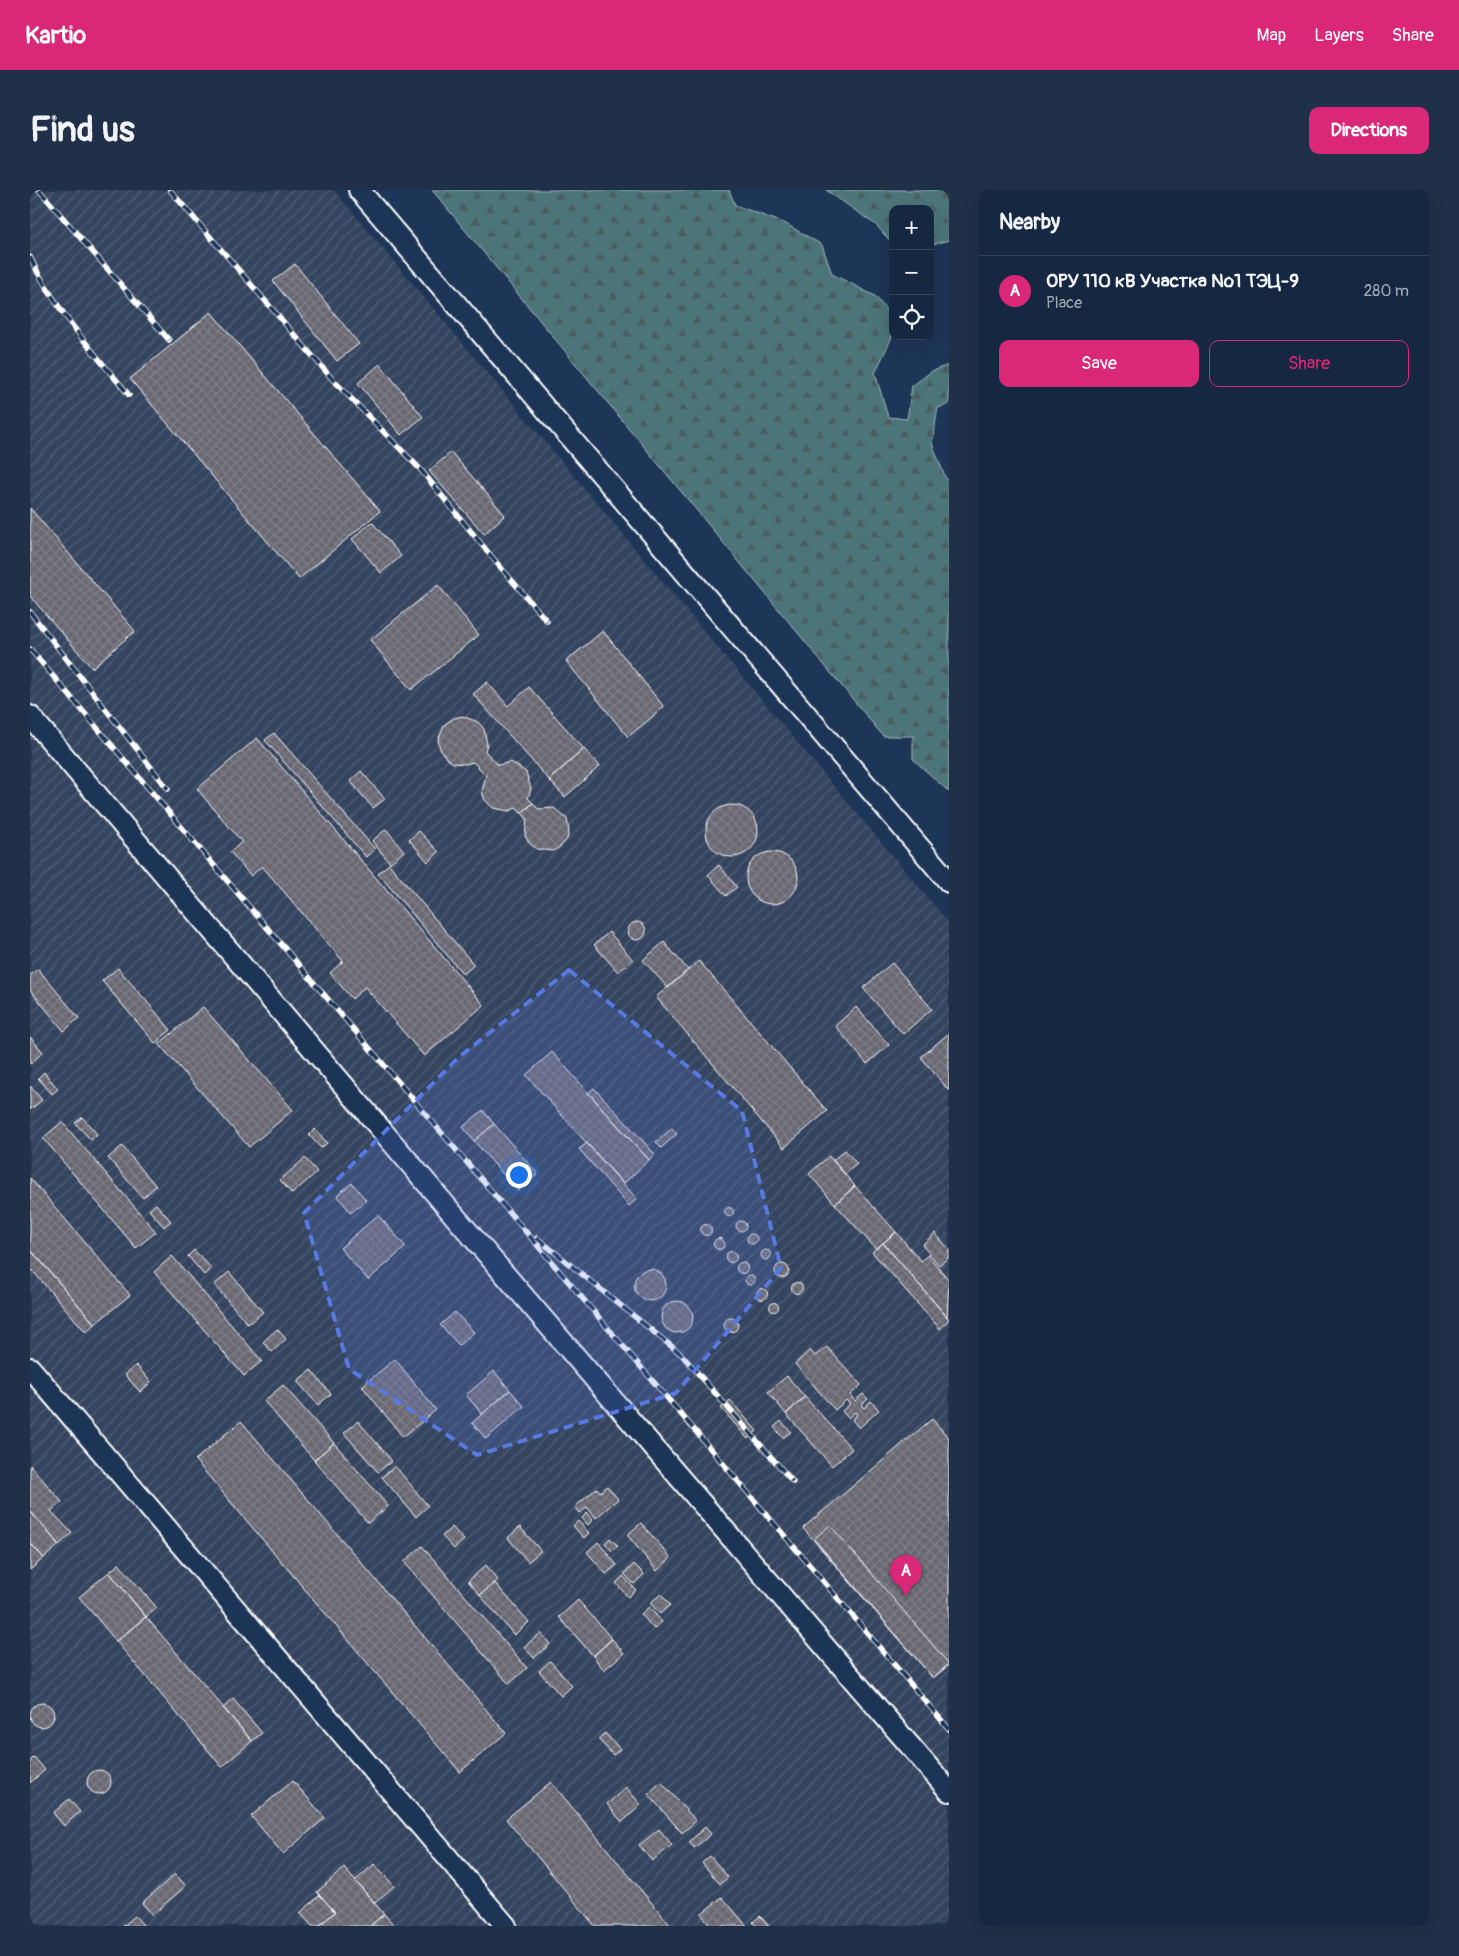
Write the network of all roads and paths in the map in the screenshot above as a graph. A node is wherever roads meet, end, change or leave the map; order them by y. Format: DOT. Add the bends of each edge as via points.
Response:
graph roads {
  1 [pos="359,190"];
  2 [pos="30,716"];
  3 [pos="949,882"];
  4 [pos="30,1368"];
  5 [pos="949,1791"];
  6 [pos="506,1926"];
  1 -- 3 [label="street"];
  2 -- 5 [label="street"];
  4 -- 6 [label="street"];
}
